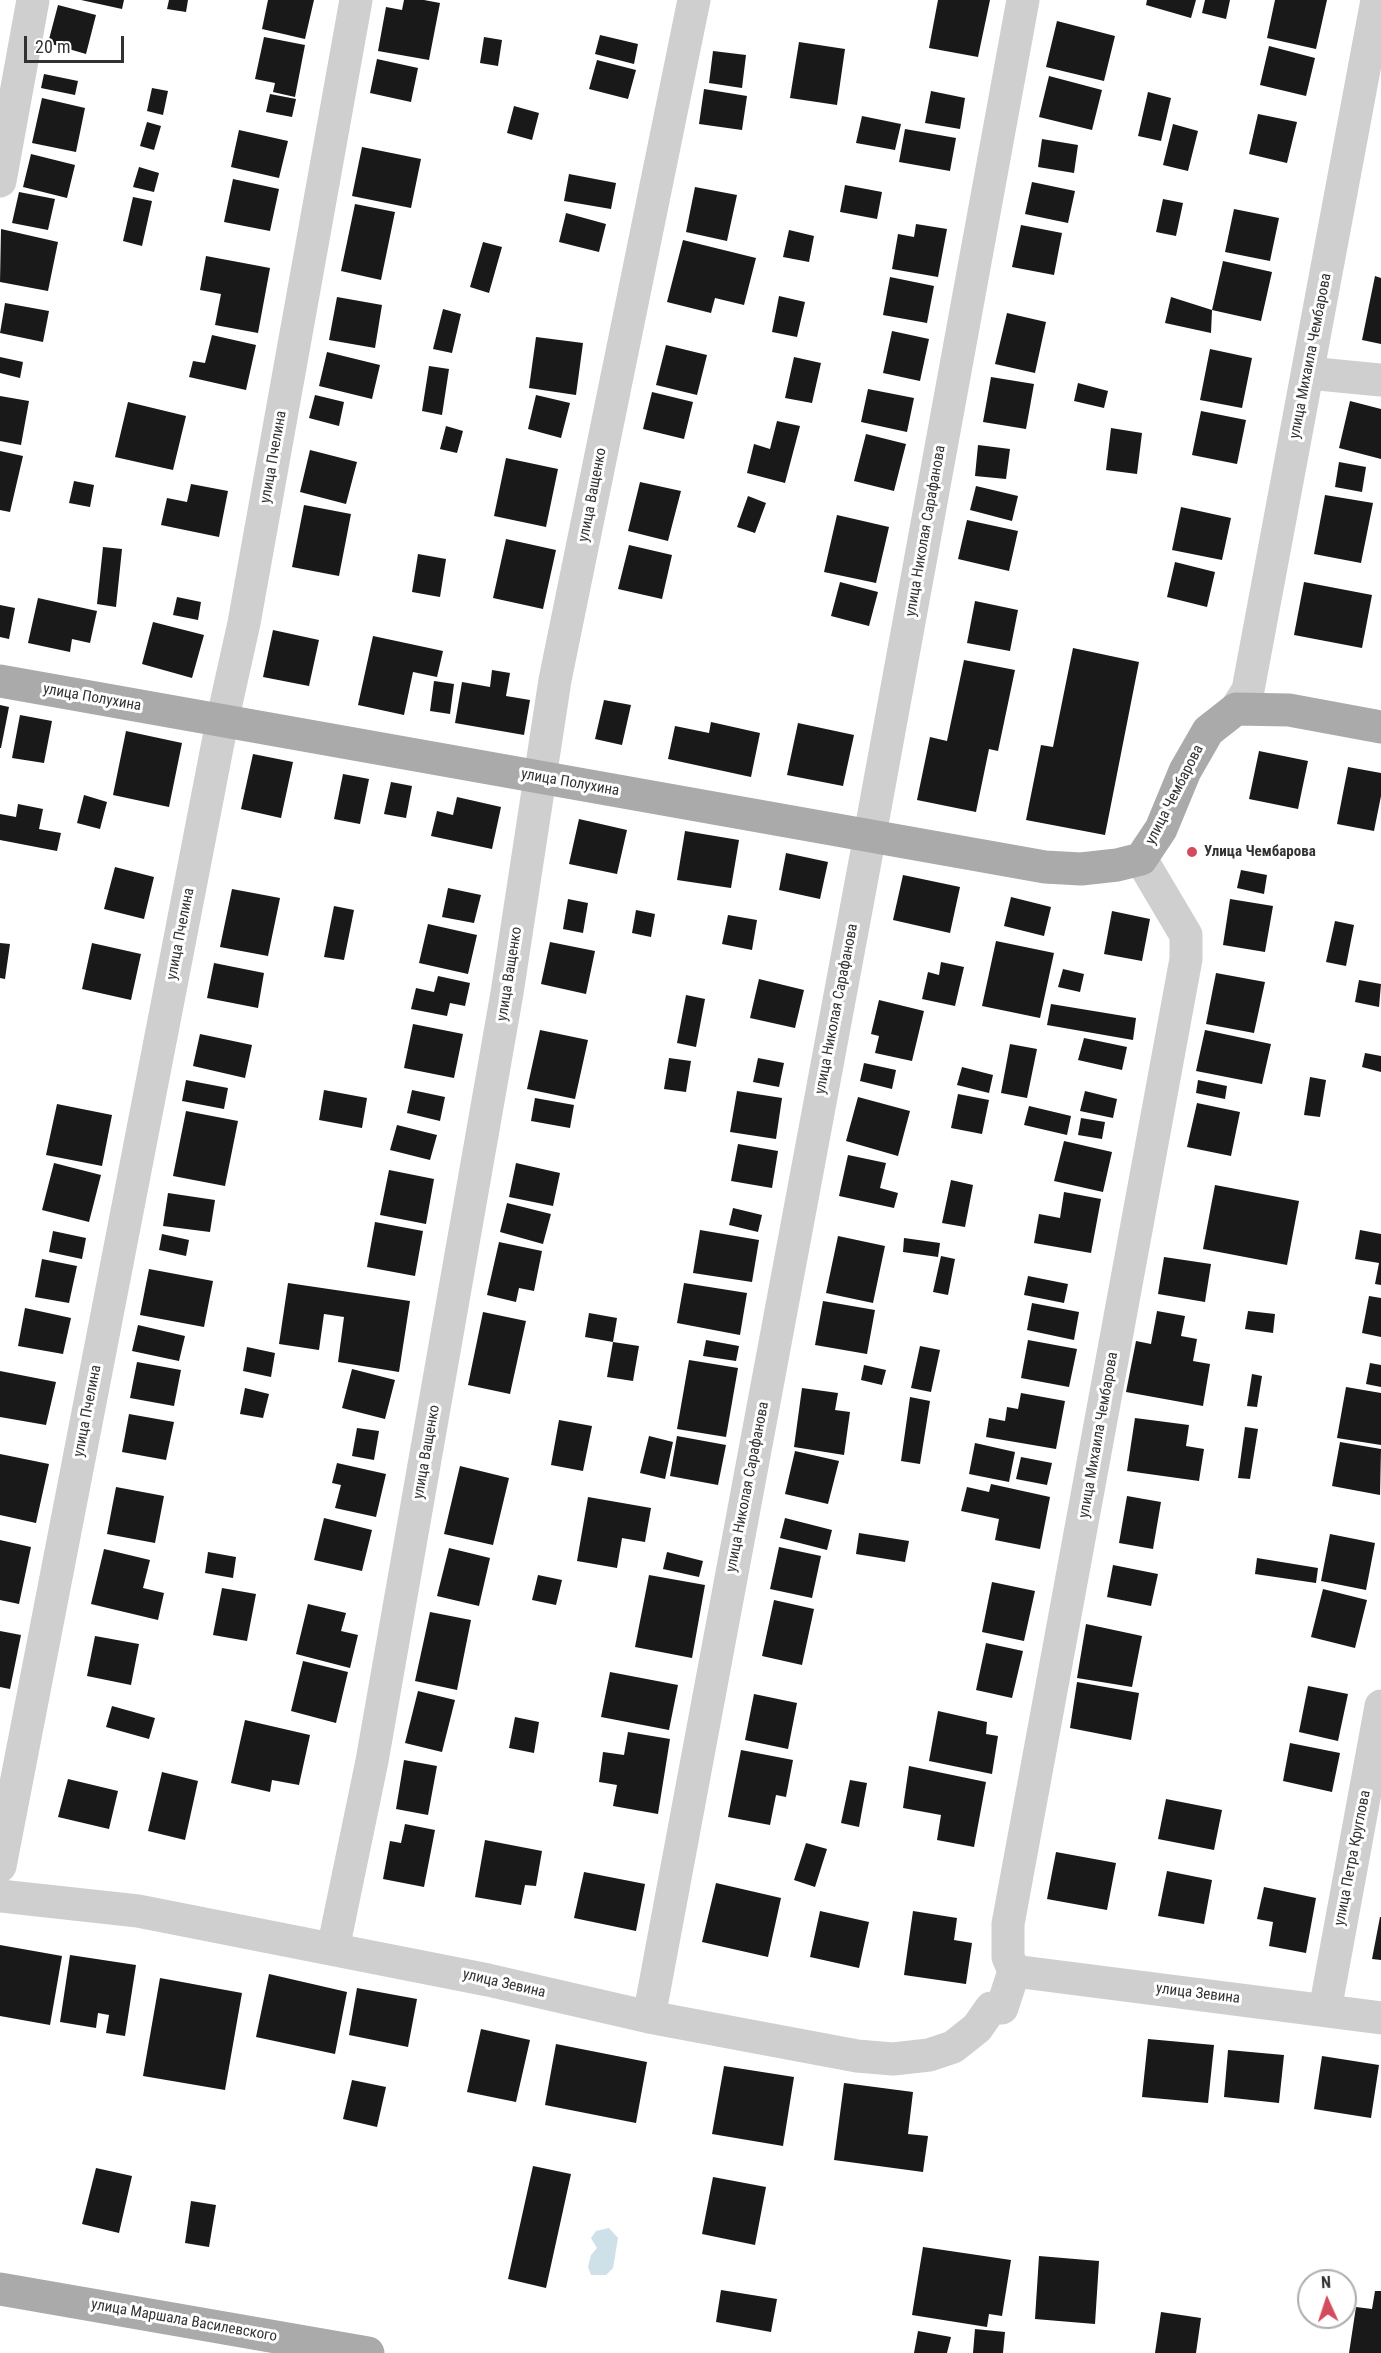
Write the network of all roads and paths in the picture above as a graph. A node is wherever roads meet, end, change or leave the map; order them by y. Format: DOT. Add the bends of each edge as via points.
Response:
graph roads {
  1 [pos="33,0"];
  2 [pos="356,0"];
  3 [pos="694,0"];
  4 [pos="1023,0"];
  5 [pos="1377,0"];
  6 [pos="0,181"];
  7 [pos="1308,373"];
  8 [pos="1381,380"];
  9 [pos="0,681"];
  10 [pos="1236,709"];
  11 [pos="222,722"];
  12 [pos="1381,728"];
  13 [pos="540,778"];
  14 [pos="870,836"];
  15 [pos="1142,859"];
  16 [pos="1381,1706"];
  17 [pos="0,1866"];
  18 [pos="0,1896"];
  19 [pos="333,1949"];
  20 [pos="1014,1971"];
  21 [pos="991,2008"];
  22 [pos="1325,2010"];
  23 [pos="649,2017"];
  24 [pos="1381,2018"];
  25 [pos="0,2289"];
  26 [pos="325,2349"];
  27 [pos="368,2353"];
  1 -- 6 [label="street"];
  2 -- 11 [label="street, улица Пчелина" via="244,624"];
  3 -- 13 [label="street, улица Ващенко" via="558,668"];
  4 -- 14 [label="street, улица Николая Сарафанова"];
  5 -- 7 [label="street, улица Михаила Чембарова"];
  7 -- 8 [label="street"];
  7 -- 10 [label="street, улица Михаила Чембарова" via="1248,690"];
  9 -- 11 [label="main road, улица Полухина"];
  10 -- 12 [label="main road" via="1289,710"];
  10 -- 15 [label="main road, улица Чембарова" via="1208,732 1185,771 1161,829"];
  11 -- 13 [label="main road, улица Полухина"];
  11 -- 17 [label="street, улица Пчелина"];
  13 -- 14 [label="main road, улица Полухина"];
  13 -- 19 [label="street, улица Ващенко" via="507,993 375,1749"];
  14 -- 15 [label="main road, улица Полухина" via="1045,867 1081,869"];
  14 -- 23 [label="street, улица Николая Сарафанова"];
  15 -- 20 [label="street, улица Михаила Чембарова" via="1186,935 1186,959 1008,1924 1008,1957"];
  16 -- 22 [label="street, улица Петра Круглова"];
  18 -- 19 [label="street, улица Зевина" via="138,1911"];
  19 -- 23 [label="street, улица Зевина"];
  20 -- 21 [label="street, улица Михаила Чембарова" via="1002,2008"];
  20 -- 22 [label="street, улица Зевина"];
  21 -- 23 [label="street, улица Зевина" via="977,2028 953,2047 929,2055 892,2059 857,2056"];
  22 -- 24 [label="street, улица Зевина"];
  25 -- 26 [label="main road, улица Маршала Василевского"];
  26 -- 27 [label="main road, улица Маршала Василевского"];
}
